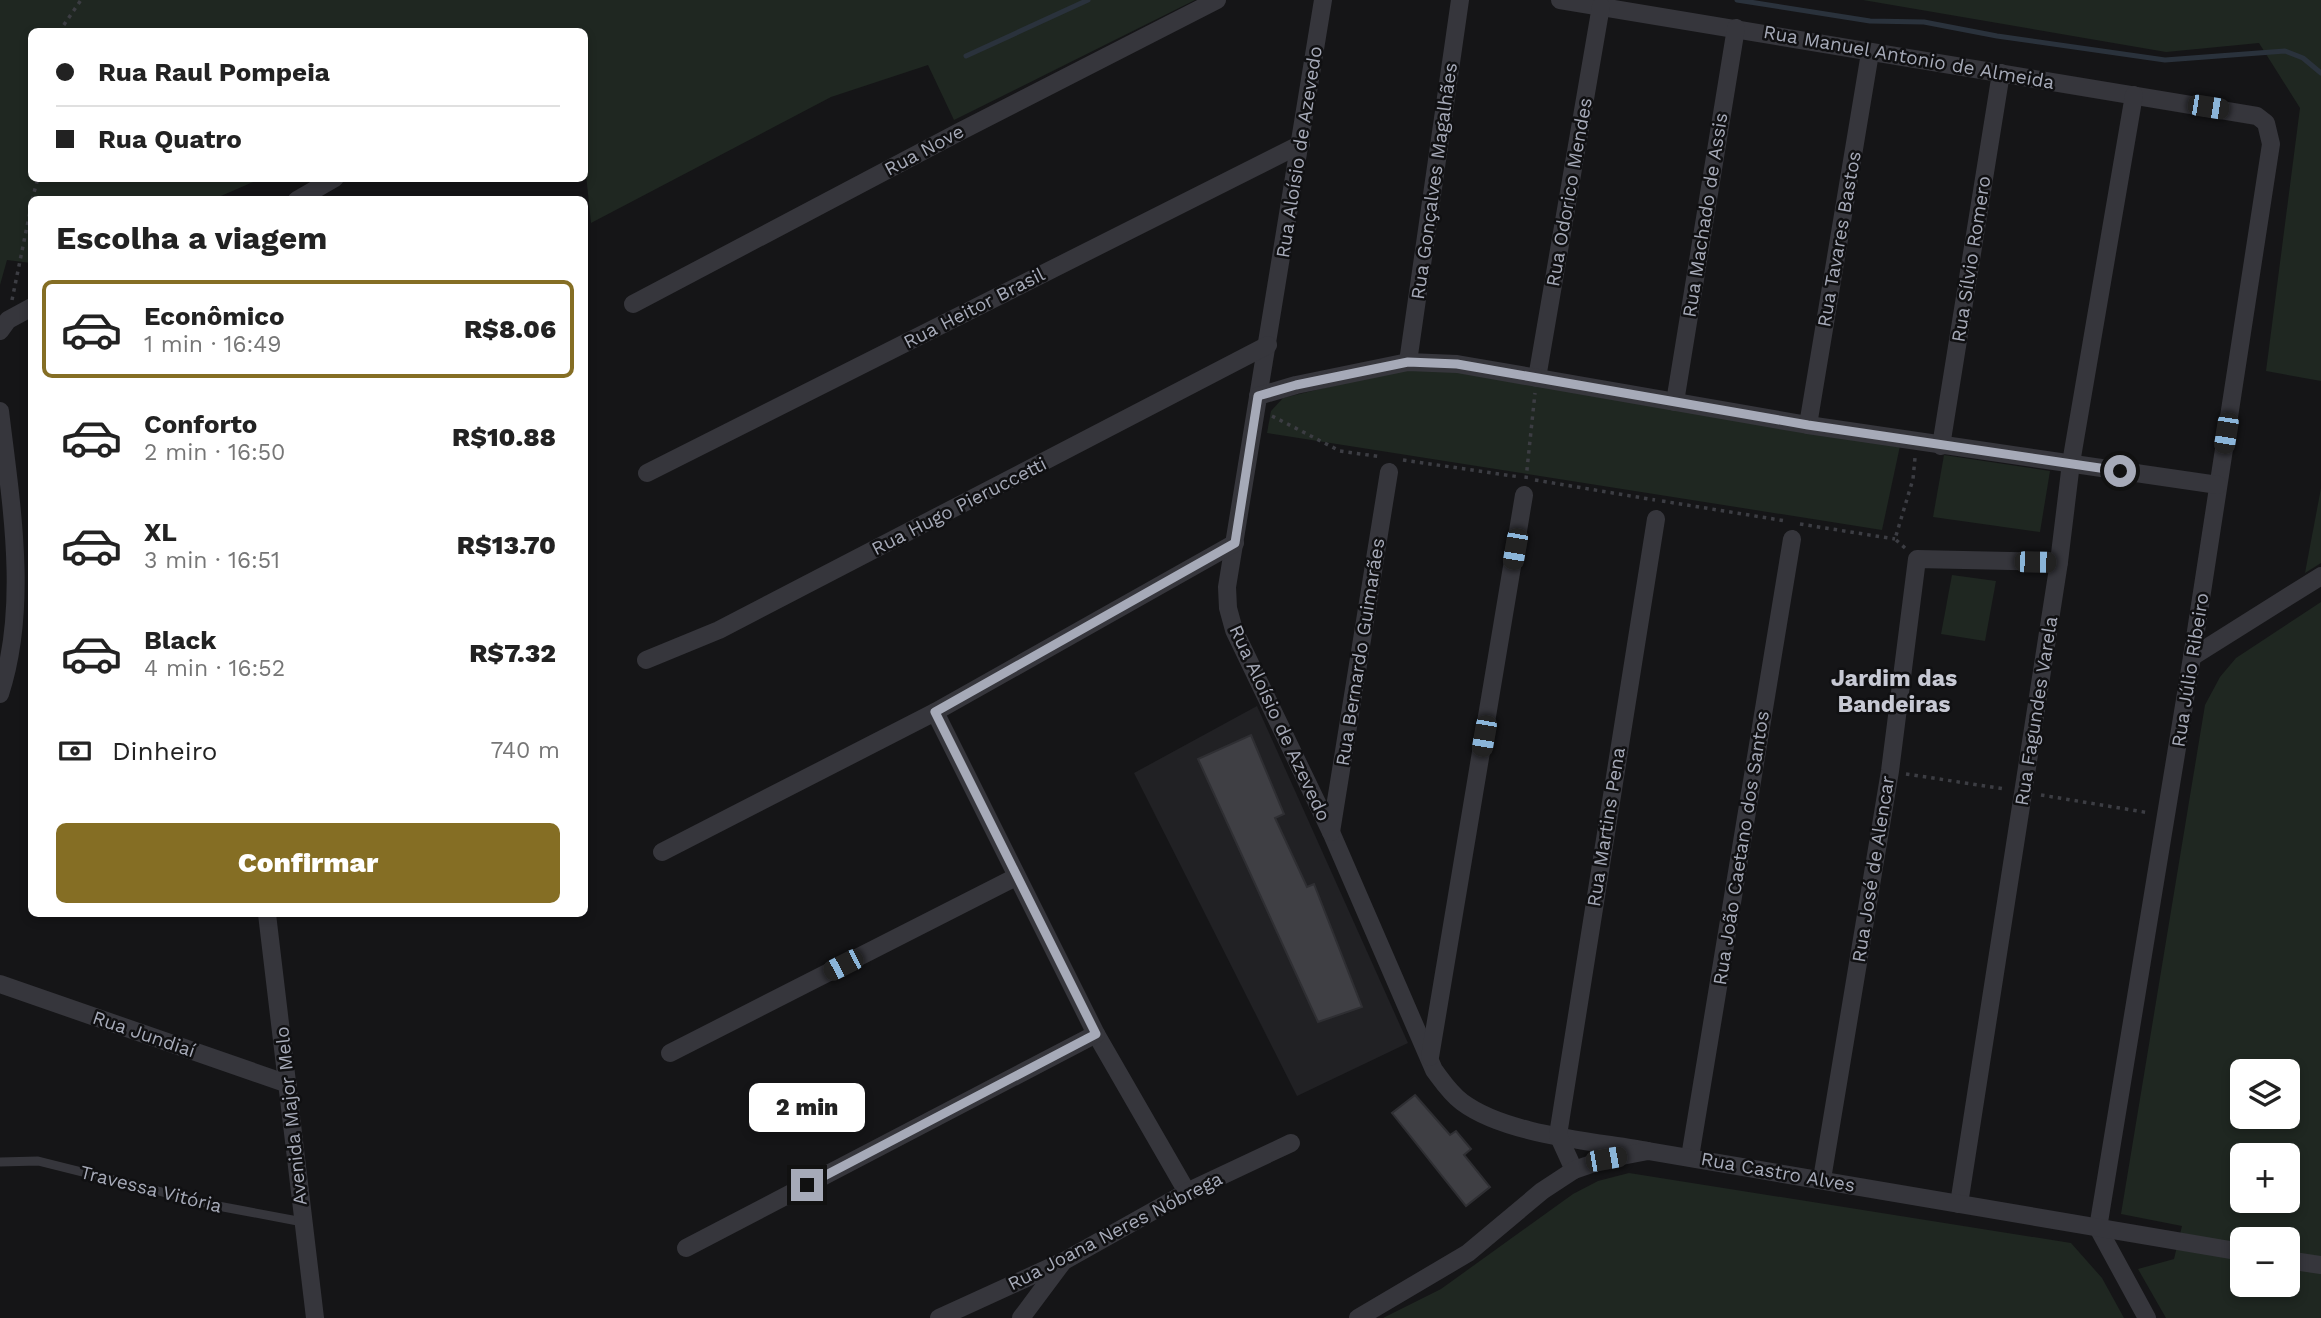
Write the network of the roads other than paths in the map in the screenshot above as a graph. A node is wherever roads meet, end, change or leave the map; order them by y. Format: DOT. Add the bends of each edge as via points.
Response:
graph roads {
  1 [pos="1217,0"];
  2 [pos="1323,0"];
  3 [pos="1460,0"];
  4 [pos="1560,0"];
  5 [pos="1601,6"];
  6 [pos="1736,28"];
  7 [pos="1870,53"];
  8 [pos="2001,73"];
  9 [pos="2134,95"];
  10 [pos="2258,116"];
  11 [pos="1301,144"];
  12 [pos="328,182"];
  13 [pos="304,196"];
  14 [pos="633,304"];
  15 [pos="28,310"];
  16 [pos="4,325"];
  17 [pos="1268,345"];
  18 [pos="1408,362"];
  19 [pos="1537,378"];
  20 [pos="1257,402"];
  21 [pos="1675,402"];
  22 [pos="0,411"];
  23 [pos="1808,425"];
  24 [pos="1941,446"];
  25 [pos="2071,463"];
  26 [pos="647,472"];
  27 [pos="1389,472"];
  28 [pos="2218,485"];
  29 [pos="1525,487"];
  30 [pos="1656,519"];
  31 [pos="1796,531"];
  32 [pos="1235,543"];
  33 [pos="2059,562"];
  34 [pos="7,572"];
  35 [pos="2321,576"];
  36 [pos="2192,657"];
  37 [pos="646,660"];
  38 [pos="0,694"];
  39 [pos="935,712"];
  40 [pos="1331,832"];
  41 [pos="662,852"];
  42 [pos="1016,877"];
  43 [pos="267,917"];
  44 [pos="0,984"];
  45 [pos="1096,1034"];
  46 [pos="670,1053"];
  47 [pos="1430,1057"];
  48 [pos="288,1084"];
  49 [pos="1558,1135"];
  50 [pos="1291,1143"];
  51 [pos="1648,1151"];
  52 [pos="1690,1157"];
  53 [pos="0,1162"];
  54 [pos="1574,1170"];
  55 [pos="1822,1179"];
  56 [pos="1187,1192"];
  57 [pos="1959,1204"];
  58 [pos="303,1222"];
  59 [pos="2098,1228"];
  60 [pos="686,1248"];
  61 [pos="2230,1250"];
  62 [pos="1064,1261"];
  63 [pos="2300,1261"];
  64 [pos="2321,1265"];
  65 [pos="315,1318"];
  66 [pos="939,1318"];
  67 [pos="1021,1318"];
  68 [pos="1358,1318"];
  69 [pos="2147,1318"];
  1 -- 14 [label="street, Rua Nove"];
  2 -- 11 [label="street, Rua Aloísio de Azevedo"];
  3 -- 18 [label="street, Rua Gonçalves Magalhães"];
  4 -- 5 [label="street, Rua Manuel Antonio de Almeida"];
  5 -- 6 [label="street, Rua Manuel Antonio de Almeida"];
  5 -- 19 [label="street, Rua Odorico Mendes"];
  6 -- 7 [label="street, Rua Manuel Antonio de Almeida"];
  6 -- 21 [label="street, Rua Machado de Assis"];
  7 -- 8 [label="street, Rua Manuel Antonio de Almeida"];
  7 -- 23 [label="street, Rua Tavares Bastos"];
  8 -- 9 [label="street, Rua Manuel Antonio de Almeida"];
  8 -- 24 [label="street, Rua Sílvio Romero"];
  9 -- 10 [label="street, Rua Manuel Antonio de Almeida"];
  9 -- 25 [label="street, Rua Fagundes Varela"];
  10 -- 28 [label="street, Rua Júlio Ribeiro" via="2266,122 2271,144"];
  11 -- 17 [label="street, Rua Aloísio de Azevedo"];
  11 -- 26 [label="street, Rua Heitor Brasil"];
  12 -- 13 [label="street"];
  15 -- 16 [label="street"];
  17 -- 20 [label="street, Rua Aloísio de Azevedo"];
  17 -- 37 [label="street, Rua Hugo Pieruccetti" via="719,630"];
  18 -- 19 [label="street" via="1457,364"];
  18 -- 20 [label="street" via="1308,382"];
  19 -- 21 [label="street"];
  20 -- 32 [label="street, Rua Aloísio de Azevedo"];
  21 -- 23 [label="street"];
  22 -- 34 [label="street" via="10,495"];
  23 -- 24 [label="street"];
  24 -- 25 [label="street"];
  25 -- 28 [label="street"];
  25 -- 33 [label="street, Rua Fagundes Varela"];
  27 -- 40 [label="street, Rua Bernardo Guimarães"];
  28 -- 36 [label="street, Rua Júlio Ribeiro"];
  29 -- 47 [label="street"];
  30 -- 49 [label="street, Rua Martins Pena"];
  31 -- 52 [label="street, Rua João Caetano dos Santos"];
  32 -- 39 [label="street"];
  32 -- 40 [label="street, Rua Aloísio de Azevedo" via="1227,587 1234,630"];
  33 -- 55 [label="street, Rua José de Alencar" via="1917,559 1890,771"];
  33 -- 57 [label="street, Rua Fagundes Varela"];
  34 -- 38 [label="street" via="14,629"];
  35 -- 36 [label="street"];
  36 -- 59 [label="street, Rua Júlio Ribeiro"];
  39 -- 41 [label="street"];
  39 -- 42 [label="street"];
  40 -- 47 [label="street, Rua Aloísio de Azevedo"];
  42 -- 45 [label="street"];
  42 -- 46 [label="street"];
  43 -- 48 [label="street, Avenida Major Melo"];
  44 -- 48 [label="street, Rua Jundiaí"];
  45 -- 56 [label="street"];
  45 -- 60 [label="street"];
  47 -- 49 [label="street, Rua Aloísio de Azevedo" via="1448,1090 1463,1103 1509,1125"];
  48 -- 58 [label="street, Avenida Major Melo"];
  49 -- 51 [label="street, Rua Aloísio de Azevedo"];
  49 -- 54 [label="street"];
  50 -- 56 [label="street, Rua Joana Neres Nóbrega"];
  51 -- 52 [label="street, Rua Castro Alves"];
  51 -- 54 [label="street, Rua Castro Alves"];
  52 -- 55 [label="street, Rua Castro Alves"];
  53 -- 58 [label="lane, Travessa Vitória" via="38,1161"];
  54 -- 68 [label="street, Rua Castro Alves" via="1468,1253"];
  55 -- 57 [label="street, Rua Castro Alves"];
  56 -- 62 [label="street, Rua Joana Neres Nóbrega"];
  57 -- 59 [label="street, Rua Castro Alves"];
  58 -- 65 [label="street, Avenida Major Melo"];
  59 -- 61 [label="street, Rua Castro Alves"];
  59 -- 69 [label="street"];
  62 -- 66 [label="street, Rua Joana Neres Nóbrega"];
  62 -- 67 [label="street"];
  63 -- 64 [label="street"];
}
